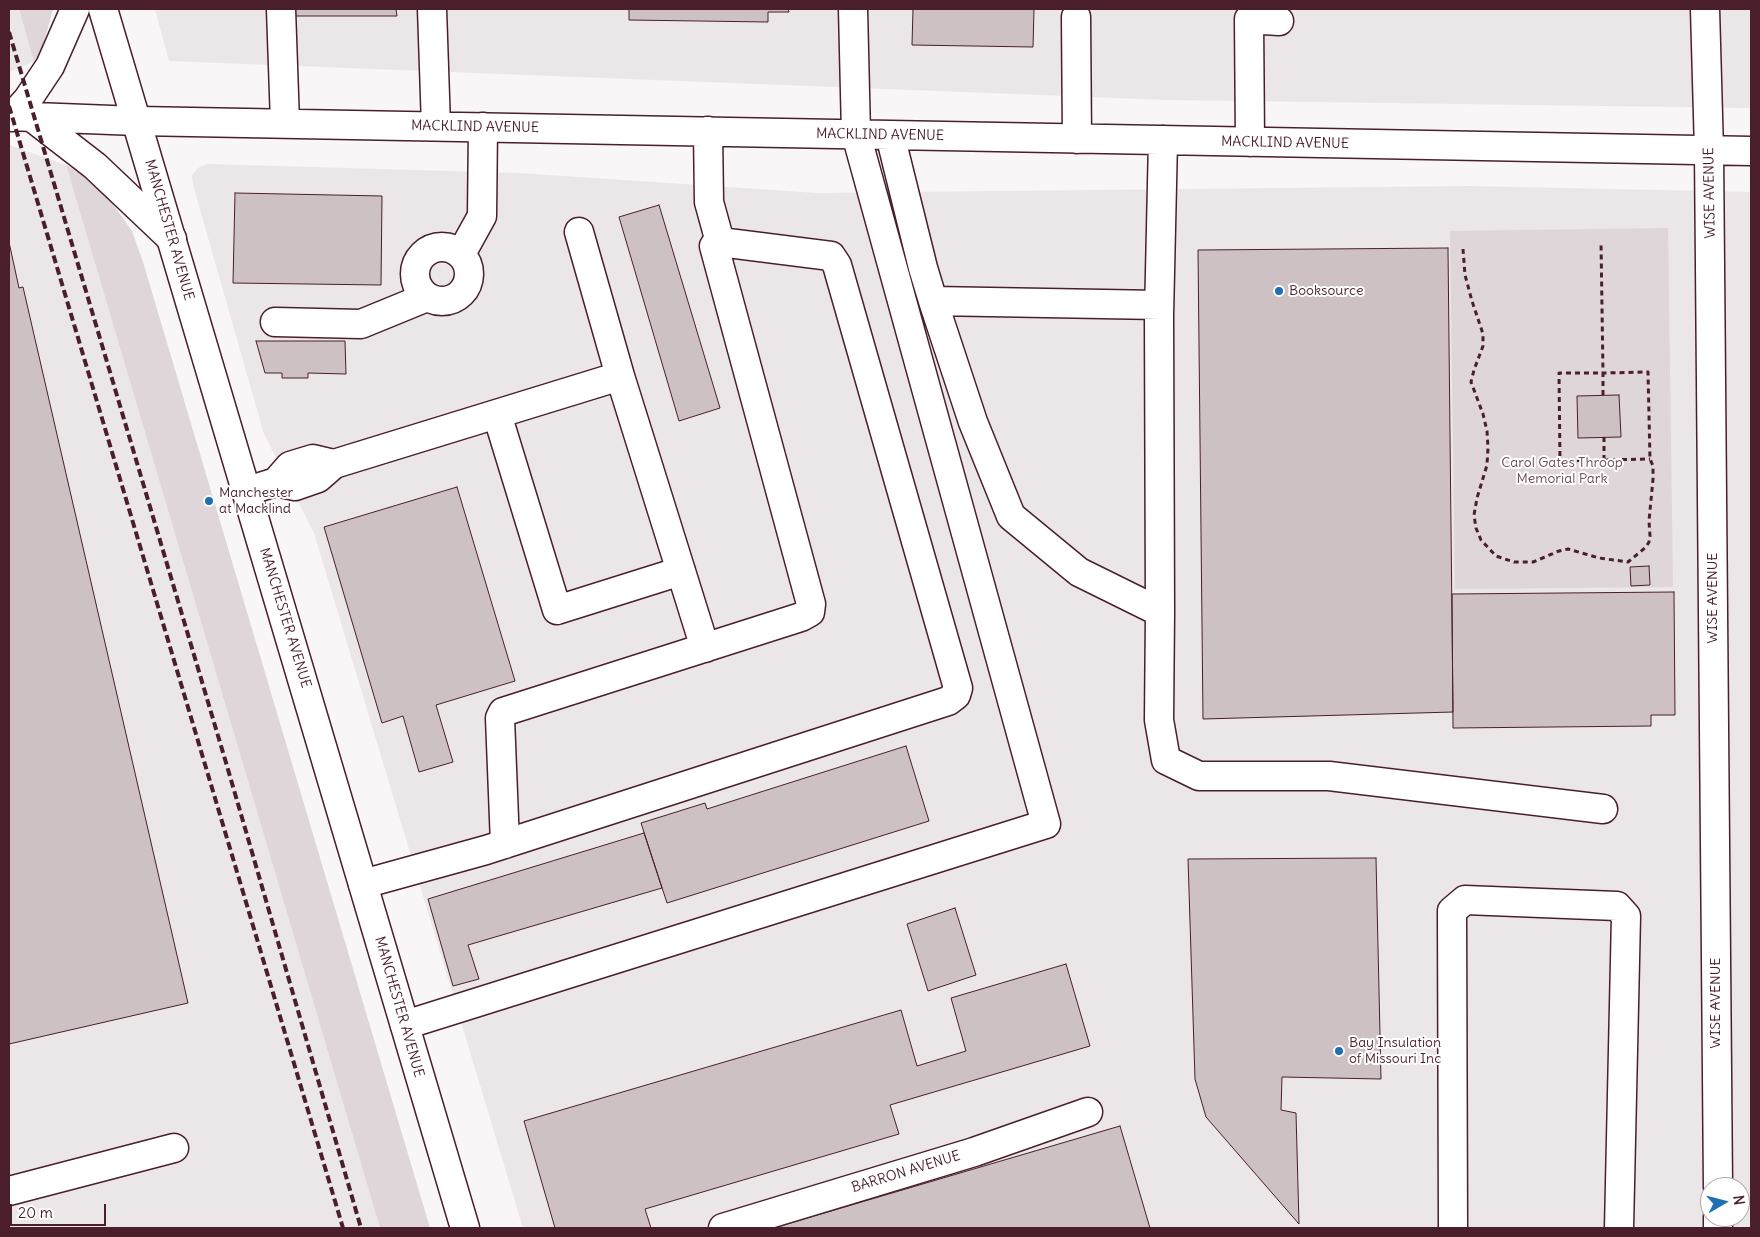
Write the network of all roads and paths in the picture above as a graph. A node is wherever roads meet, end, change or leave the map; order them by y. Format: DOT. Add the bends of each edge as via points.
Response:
graph roads {
  1 [pos="75,9"];
  2 [pos="103,9"];
  3 [pos="280,9"];
  4 [pos="432,9"];
  5 [pos="852,9"];
  6 [pos="1705,9"];
  7 [pos="1076,17"];
  8 [pos="1279,21"];
  9 [pos="18,117"];
  10 [pos="137,121"];
  11 [pos="285,123"];
  12 [pos="436,126"];
  13 [pos="483,127"];
  14 [pos="708,131"];
  15 [pos="856,134"];
  16 [pos="890,135"];
  17 [pos="1077,139"];
  18 [pos="1163,140"];
  19 [pos="1250,142"];
  20 [pos="1710,151"];
  21 [pos="1751,152"];
  22 [pos="579,232"];
  23 [pos="172,239"];
  24 [pos="720,242"];
  25 [pos="1601,242"];
  26 [pos="1463,249"];
  27 [pos="461,254"];
  28 [pos="427,297"];
  29 [pos="933,301"];
  30 [pos="1159,305"];
  31 [pos="275,322"];
  32 [pos="1603,373"];
  33 [pos="620,376"];
  34 [pos="1603,395"];
  35 [pos="496,414"];
  36 [pos="1604,438"];
  37 [pos="1650,459"];
  38 [pos="1604,460"];
  39 [pos="247,491"];
  40 [pos="681,572"];
  41 [pos="1160,612"];
  42 [pos="706,648"];
  43 [pos="1603,809"];
  44 [pos="505,844"];
  45 [pos="363,884"];
  46 [pos="405,1025"];
  47 [pos="1088,1112"];
  48 [pos="174,1148"];
  49 [pos="1718,1177"];
  50 [pos="9,1190"];
  51 [pos="465,1228"];
  52 [pos="723,1228"];
  53 [pos="1453,1228"];
  54 [pos="1619,1228"];
  1 -- 9 [label="street" via="50,66"];
  2 -- 10 [label="street, MANCHESTER AVENUE"];
  3 -- 11 [label="street"];
  4 -- 12 [label="street"];
  5 -- 15 [label="street"];
  6 -- 20 [label="street, WISE AVENUE"];
  7 -- 17 [label="street"];
  8 -- 19 [label="street" via="1249,19"];
  9 -- 10 [label="street, MACKLIND AVENUE"];
  9 -- 23 [label="street" via="95,166"];
  10 -- 11 [label="street, MACKLIND AVENUE"];
  10 -- 23 [label="street, MANCHESTER AVENUE"];
  11 -- 12 [label="street, MACKLIND AVENUE"];
  12 -- 13 [label="street, MACKLIND AVENUE"];
  13 -- 14 [label="street, MACKLIND AVENUE"];
  13 -- 27 [label="street" via="482,216"];
  14 -- 15 [label="street, MACKLIND AVENUE"];
  14 -- 24 [label="street" via="709,202"];
  15 -- 16 [label="street, MACKLIND AVENUE"];
  15 -- 46 [label="street" via="1046,824"];
  16 -- 17 [label="street, MACKLIND AVENUE"];
  16 -- 29 [label="street"];
  17 -- 18 [label="street, MACKLIND AVENUE"];
  18 -- 19 [label="street, MACKLIND AVENUE"];
  18 -- 30 [label="street"];
  19 -- 20 [label="street, MACKLIND AVENUE"];
  20 -- 21 [label="street, MACKLIND AVENUE"];
  20 -- 49 [label="street, WISE AVENUE"];
  22 -- 33 [label="street"];
  23 -- 39 [label="street, MANCHESTER AVENUE"];
  24 -- 42 [label="street" via="714,246 811,604 810,612 801,617"];
  24 -- 44 [label="street" via="831,256 837,264 958,688 956,694 948,701"];
  25 -- 32 [label="path"];
  26 -- 37 [label="path" via="1465,274 1483,334 1483,346 1471,382 1487,431 1487,465 1474,515 1476,528 1488,549 1496,556 1514,562 1533,562 1568,549 1628,562 1649,542 1653,479"];
  27 -- 28 [label="street" via="469,270 466,287 461,294 445,301"];
  27 -- 28 [label="street" via="453,249 436,247 420,257 416,283"];
  28 -- 31 [label="street" via="361,324"];
  29 -- 30 [label="street"];
  29 -- 41 [label="street" via="972,422 1012,516 1079,572"];
  30 -- 41 [label="street"];
  32 -- 34 [label="path"];
  32 -- 37 [label="path" via="1648,372"];
  32 -- 38 [label="path" via="1559,373 1560,460"];
  33 -- 35 [label="street"];
  33 -- 40 [label="street"];
  35 -- 39 [label="street" via="334,464 318,478 302,484 295,486 276,482"];
  35 -- 40 [label="street" via="557,610"];
  36 -- 38 [label="path"];
  37 -- 38 [label="path"];
  39 -- 45 [label="street, MANCHESTER AVENUE"];
  40 -- 42 [label="street"];
  41 -- 43 [label="street" via="1159,720 1166,760 1199,776 1329,776"];
  42 -- 44 [label="street" via="504,712 500,718"];
  44 -- 45 [label="street"];
  45 -- 46 [label="street, MANCHESTER AVENUE"];
  46 -- 51 [label="street, MANCHESTER AVENUE"];
  47 -- 52 [label="street, BARRON AVENUE" via="974,1152"];
  48 -- 50 [label="street"];
  53 -- 54 [label="street" via="1452,911 1465,900 1617,906 1626,916"];
}
